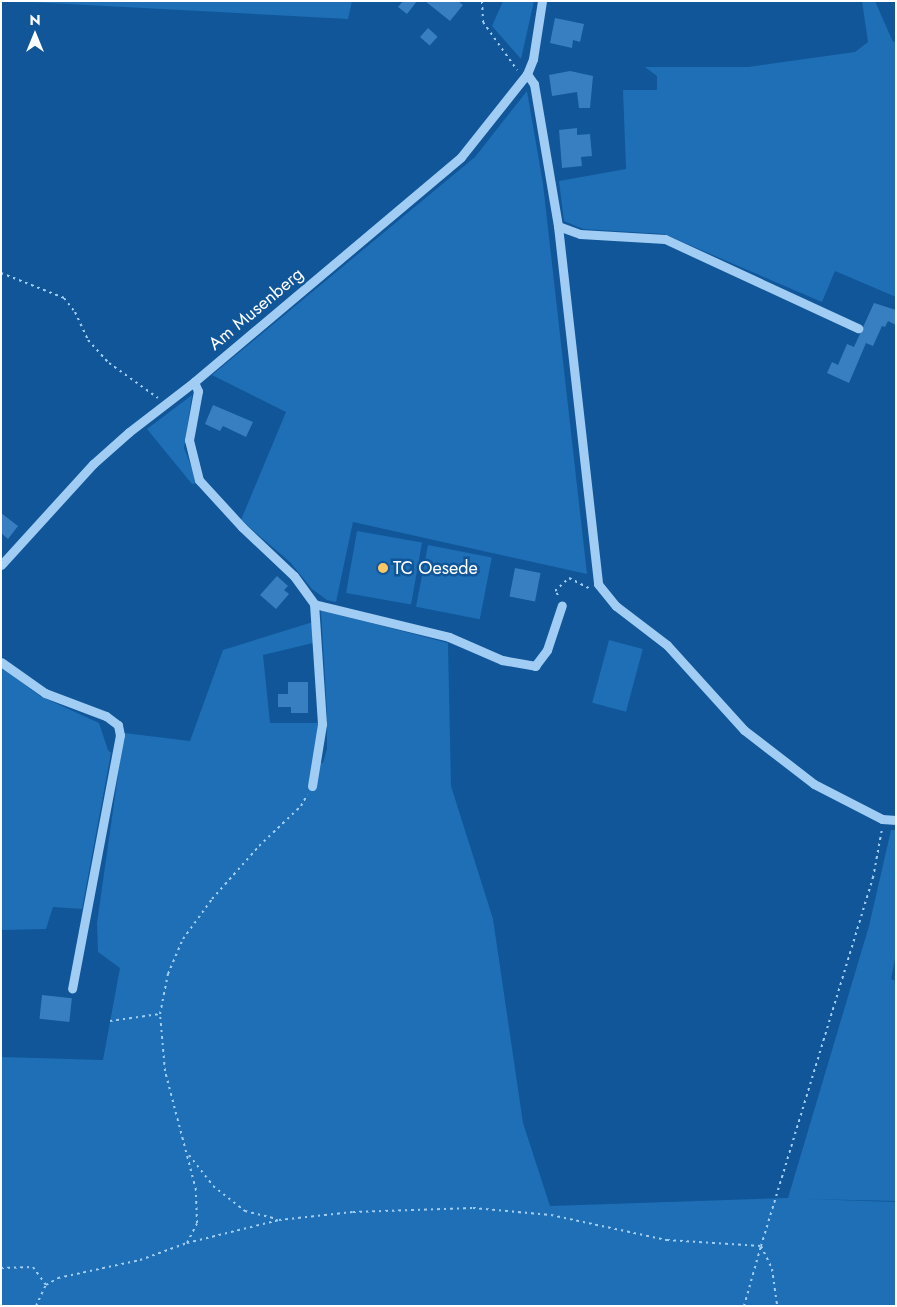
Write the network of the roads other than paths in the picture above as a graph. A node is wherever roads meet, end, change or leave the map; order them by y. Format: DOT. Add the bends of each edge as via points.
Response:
graph roads {
  1 [pos="542,1"];
  2 [pos="527,74"];
  3 [pos="558,226"];
  4 [pos="858,328"];
  5 [pos="194,382"];
  6 [pos="1,565"];
  7 [pos="314,604"];
  8 [pos="562,605"];
  9 [pos="1,662"];
  10 [pos="312,786"];
  11 [pos="896,820"];
  12 [pos="72,988"];
  1 -- 2 [label="street" via="533,59"];
  2 -- 3 [label="street" via="534,84"];
  2 -- 5 [label="street, Am Musenberg" via="461,157"];
  3 -- 4 [label="street" via="580,234 665,239"];
  3 -- 11 [label="street" via="598,584 616,606 667,645 744,730 814,784 882,819"];
  5 -- 6 [label="street, Am Musenberg" via="93,464"];
  5 -- 7 [label="street" via="198,391 189,440 199,480 294,576"];
  7 -- 8 [label="street" via="449,637 502,660 535,666 547,650"];
  7 -- 10 [label="street" via="322,724"];
  9 -- 12 [label="street" via="45,693 106,716 118,725 120,735"];
}
